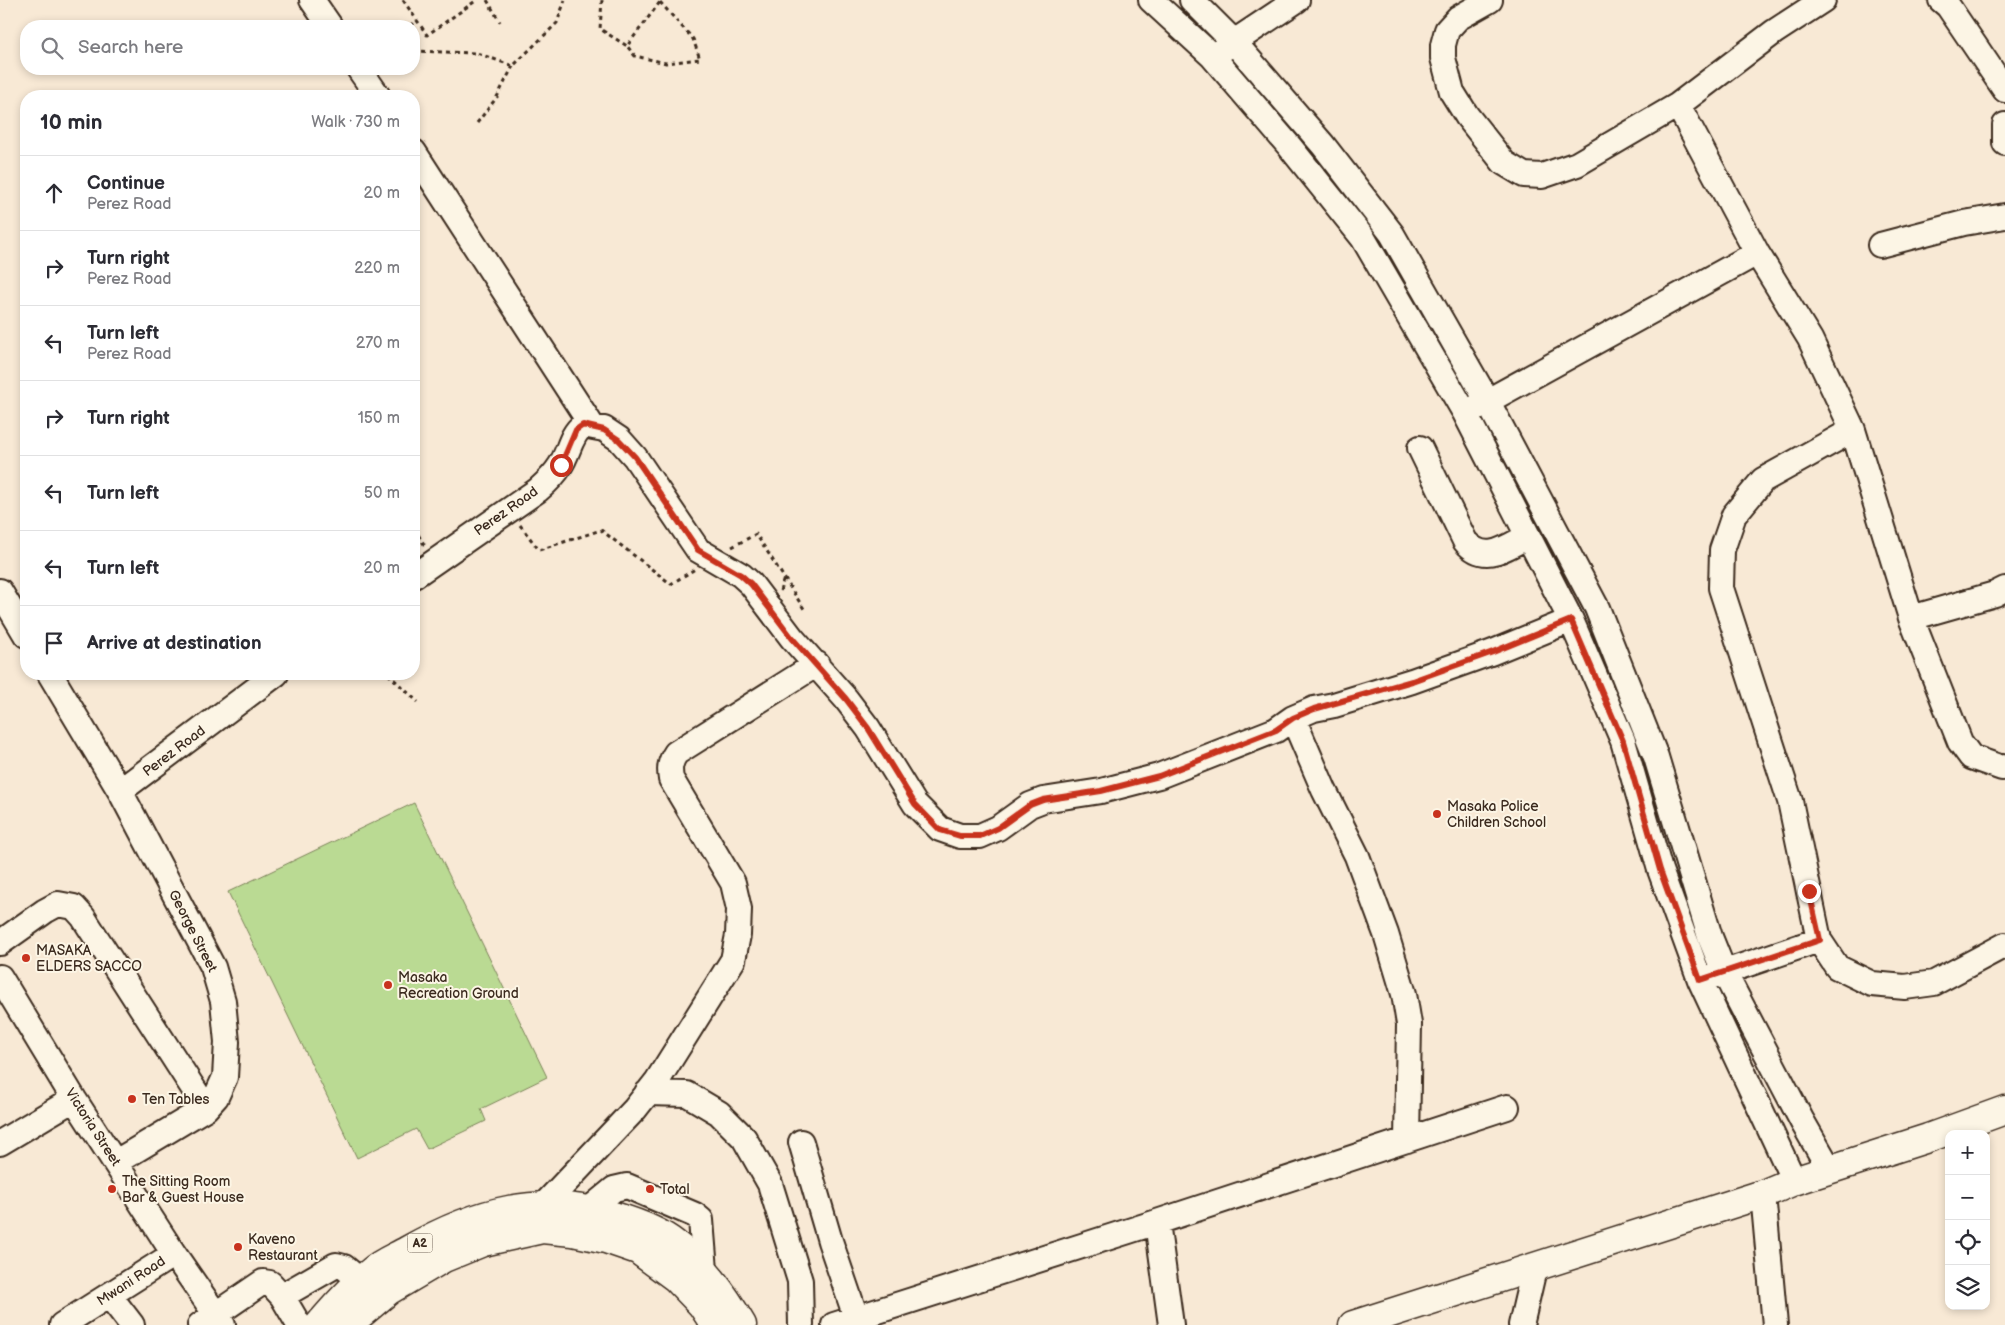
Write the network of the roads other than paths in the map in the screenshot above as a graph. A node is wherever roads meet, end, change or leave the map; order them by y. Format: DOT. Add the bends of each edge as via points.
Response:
graph roads {
  1 [pos="312,0"];
  2 [pos="1151,0"];
  3 [pos="1192,0"];
  4 [pos="1297,0"];
  5 [pos="1490,0"];
  6 [pos="1823,0"];
  7 [pos="1942,0"];
  8 [pos="326,20"];
  9 [pos="1234,42"];
  10 [pos="1212,56"];
  11 [pos="364,75"];
  12 [pos="374,90"];
  13 [pos="2005,90"];
  14 [pos="1678,105"];
  15 [pos="2005,125"];
  16 [pos="2005,143"];
  17 [pos="420,161"];
  18 [pos="2005,216"];
  19 [pos="1880,245"];
  20 [pos="1756,253"];
  21 [pos="1488,402"];
  22 [pos="1465,413"];
  23 [pos="592,426"];
  24 [pos="1853,430"];
  25 [pos="1420,448"];
  26 [pos="1528,536"];
  27 [pos="420,572"];
  28 [pos="2005,589"];
  29 [pos="0,591"];
  30 [pos="1911,618"];
  31 [pos="1571,620"];
  32 [pos="20,625"];
  33 [pos="817,664"];
  34 [pos="54,680"];
  35 [pos="268,680"];
  36 [pos="1293,718"];
  37 [pos="2005,767"];
  38 [pos="120,791"];
  39 [pos="1820,940"];
  40 [pos="0,943"];
  41 [pos="2005,945"];
  42 [pos="1724,972"];
  43 [pos="0,977"];
  44 [pos="1700,980"];
  45 [pos="647,1094"];
  46 [pos="74,1099"];
  47 [pos="1507,1107"];
  48 [pos="206,1108"];
  49 [pos="2005,1110"];
  50 [pos="1407,1140"];
  51 [pos="801,1142"];
  52 [pos="0,1143"];
  53 [pos="116,1162"];
  54 [pos="1830,1170"];
  55 [pos="1794,1181"];
  56 [pos="1762,1194"];
  57 [pos="543,1217"];
  58 [pos="588,1221"];
  59 [pos="1158,1222"];
  60 [pos="174,1254"];
  61 [pos="1534,1268"];
  62 [pos="705,1270"];
  63 [pos="374,1280"];
  64 [pos="689,1291"];
  65 [pos="109,1295"];
  66 [pos="282,1296"];
  67 [pos="845,1321"];
  68 [pos="213,1322"];
  69 [pos="62,1325"];
  70 [pos="132,1325"];
  71 [pos="299,1325"];
  72 [pos="319,1325"];
  73 [pos="349,1325"];
  74 [pos="715,1325"];
  75 [pos="742,1325"];
  76 [pos="801,1325"];
  77 [pos="1171,1325"];
  78 [pos="1353,1325"];
  79 [pos="1520,1325"];
  80 [pos="1776,1325"];
  1 -- 8 [label="street"];
  2 -- 10 [label="street"];
  3 -- 9 [label="street"];
  4 -- 9 [label="street"];
  5 -- 14 [label="street" via="1458,18 1447,30 1443,58 1452,92 1467,116 1504,163 1524,175 1542,176 1577,164"];
  6 -- 14 [label="street" via="1774,32"];
  7 -- 13 [label="street"];
  9 -- 10 [label="street"];
  9 -- 21 [label="street" via="1323,145 1392,234"];
  10 -- 22 [label="street" via="1364,238"];
  11 -- 12 [label="street"];
  14 -- 20 [label="street"];
  15 -- 16 [label="street"];
  17 -- 23 [label="street"];
  18 -- 19 [label="street"];
  20 -- 21 [label="street"];
  20 -- 24 [label="street" via="1810,339"];
  21 -- 22 [label="street"];
  21 -- 42 [label="street" via="1597,608 1656,757 1710,937"];
  22 -- 26 [label="street"];
  23 -- 27 [label="street, Perez Road" via="583,425 576,430 561,465 538,490"];
  23 -- 33 [label="street" via="619,440 635,457 698,550 751,584 792,638"];
  24 -- 30 [label="street"];
  24 -- 39 [label="street" via="1763,480 1734,515 1722,550 1721,588 1790,801"];
  25 -- 26 [label="street" via="1472,550 1484,554 1497,552"];
  26 -- 31 [label="street"];
  28 -- 30 [label="street"];
  29 -- 32 [label="street"];
  30 -- 37 [label="street" via="1960,742 1971,757"];
  31 -- 36 [label="street" via="1412,681"];
  31 -- 44 [label="street" via="1623,741 1660,870"];
  33 -- 36 [label="street" via="868,728 915,804 940,830 960,836 980,836 1043,800 1101,791 1159,776 1276,730"];
  33 -- 45 [label="street" via="676,753 672,759 669,768 671,779 733,884 738,909 738,935 733,960"];
  34 -- 38 [label="street, George Street"];
  35 -- 38 [label="street, Perez Road"];
  36 -- 50 [label="street" via="1357,856 1404,994 1409,1024"];
  38 -- 48 [label="street, George Street" via="213,968 222,1001 227,1042 225,1077 216,1097"];
  39 -- 41 [label="street" via="1837,967 1872,984 1905,987 1934,983"];
  39 -- 42 [label="street"];
  40 -- 48 [label="street" via="58,904 74,907"];
  42 -- 44 [label="street"];
  42 -- 54 [label="street"];
  43 -- 46 [label="street, Victoria Street"];
  44 -- 55 [label="street"];
  45 -- 57 [label="street"];
  45 -- 76 [label="street" via="687,1094 719,1113 744,1138 770,1184 800,1281"];
  46 -- 52 [label="street"];
  46 -- 53 [label="street, Victoria Street"];
  47 -- 50 [label="street"];
  48 -- 53 [label="street, George Street"];
  49 -- 54 [label="main road"];
  50 -- 59 [label="street"];
  51 -- 67 [label="street" via="830,1241"];
  53 -- 60 [label="street, Victoria Street"];
  54 -- 55 [label="main road"];
  55 -- 56 [label="main road"];
  56 -- 61 [label="main road"];
  56 -- 80 [label="street"];
  57 -- 58 [label="main road, A2"];
  57 -- 63 [label="main road, A2" via="511,1209 479,1217 433,1235"];
  58 -- 62 [label="main road, A2" via="637,1223 675,1243"];
  58 -- 64 [label="main road, A2" via="606,1239 638,1250"];
  59 -- 67 [label="street"];
  59 -- 77 [label="street"];
  60 -- 65 [label="street, Mwani Road"];
  60 -- 68 [label="street, Victoria Street"];
  61 -- 78 [label="main road"];
  61 -- 79 [label="street"];
  62 -- 64 [label="street"];
  62 -- 75 [label="main road, A2"];
  63 -- 66 [label="street" via="336,1265"];
  63 -- 72 [label="main road, A2" via="343,1296"];
  63 -- 73 [label="main road, A2" via="357,1316"];
  64 -- 74 [label="main road, A2"];
  65 -- 69 [label="street, Mwani Road"];
  65 -- 70 [label="street"];
  66 -- 68 [label="street" via="270,1283 263,1282"];
  66 -- 71 [label="street"];
}
